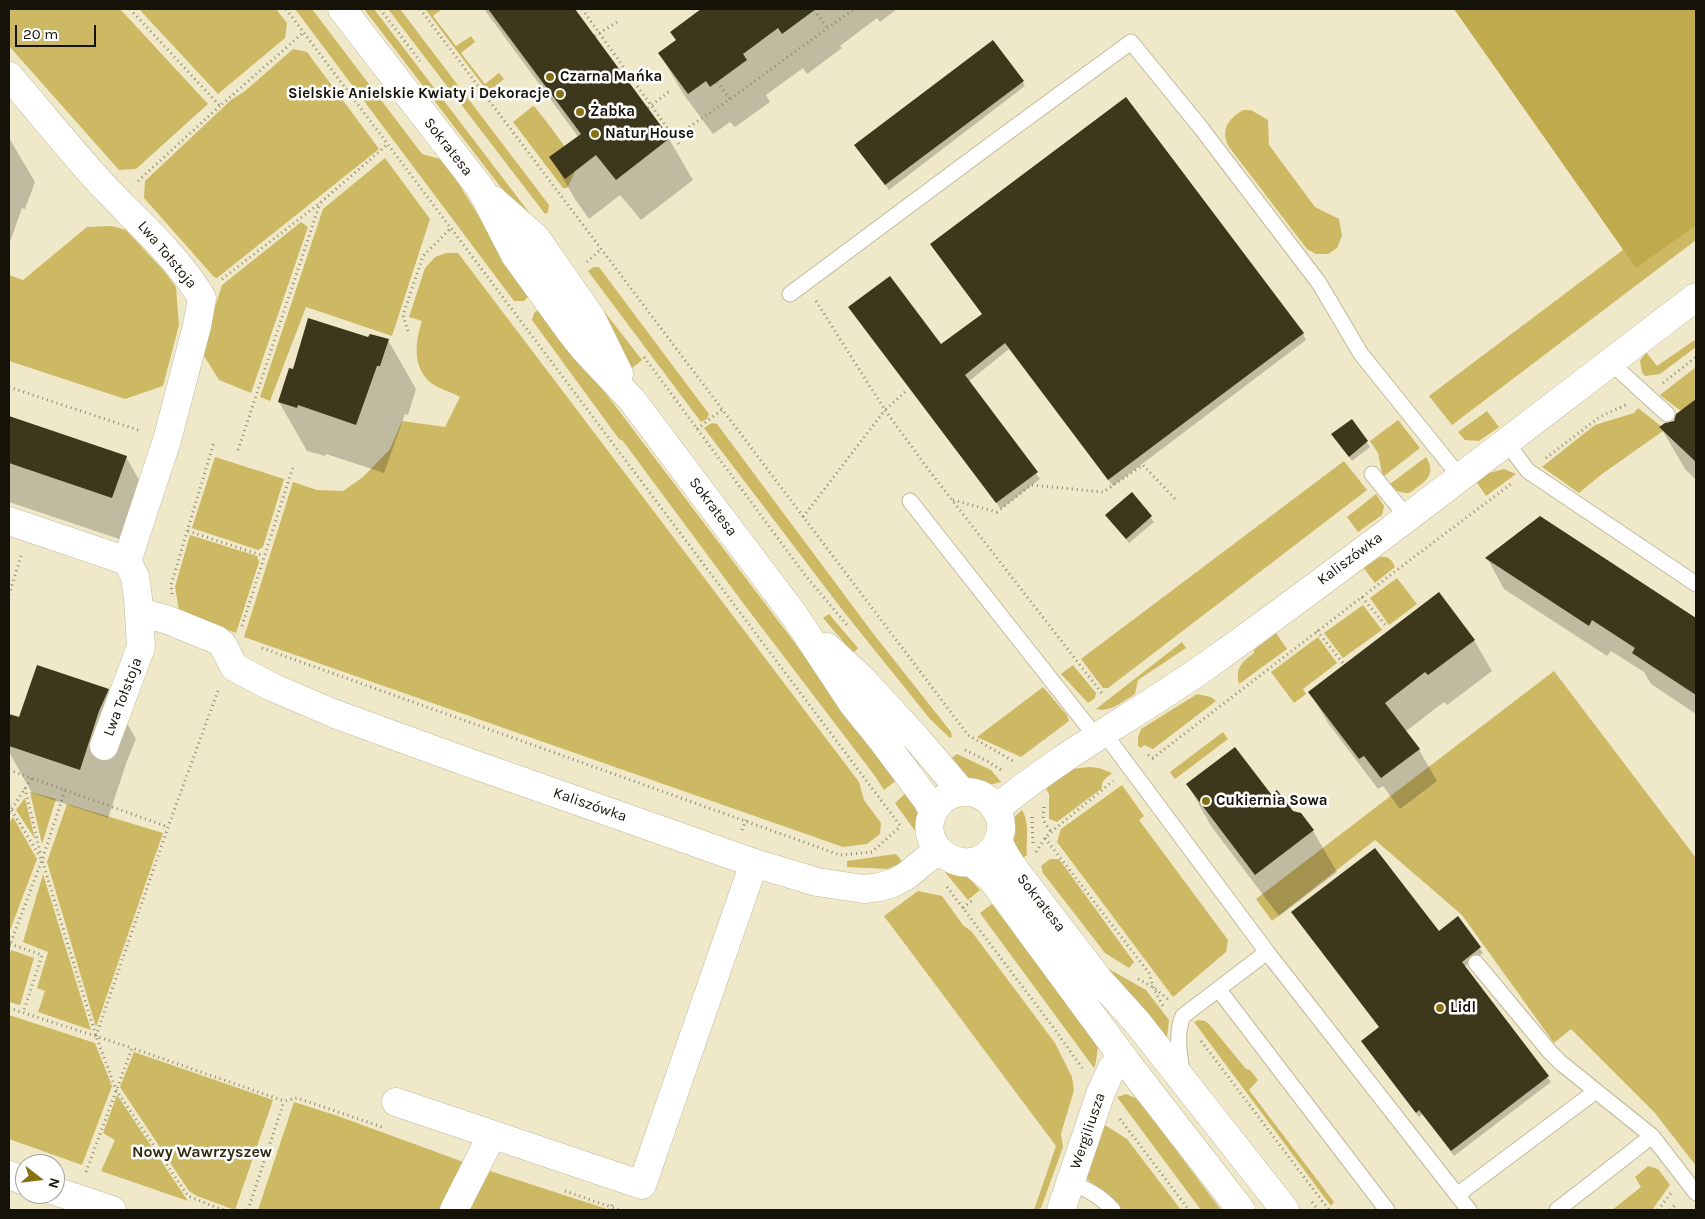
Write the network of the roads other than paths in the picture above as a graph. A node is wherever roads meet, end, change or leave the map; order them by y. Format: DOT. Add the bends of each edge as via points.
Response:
graph roads {
  1 [pos="342,9"];
  2 [pos="9,76"];
  3 [pos="790,294"];
  4 [pos="1696,297"];
  5 [pos="1610,362"];
  6 [pos="1667,414"];
  7 [pos="1506,442"];
  8 [pos="1372,474"];
  9 [pos="1460,477"];
  10 [pos="910,501"];
  11 [pos="1407,517"];
  12 [pos="20,525"];
  13 [pos="127,560"];
  14 [pos="1696,584"];
  15 [pos="140,612"];
  16 [pos="794,615"];
  17 [pos="1100,735"];
  18 [pos="104,746"];
  19 [pos="962,792"];
  20 [pos="996,809"];
  21 [pos="933,812"];
  22 [pos="999,839"];
  23 [pos="933,855"];
  24 [pos="754,862"];
  25 [pos="971,862"];
  26 [pos="1267,952"];
  27 [pos="1476,963"];
  28 [pos="1219,990"];
  29 [pos="1124,1059"];
  30 [pos="1183,1080"];
  31 [pos="1596,1091"];
  32 [pos="396,1102"];
  33 [pos="492,1134"];
  34 [pos="1652,1136"];
  35 [pos="1070,1183"];
  36 [pos="1696,1193"];
  37 [pos="66,1194"];
  38 [pos="1457,1195"];
  39 [pos="112,1210"];
  40 [pos="454,1210"];
  41 [pos="1062,1210"];
  42 [pos="1113,1210"];
  43 [pos="1241,1210"];
  44 [pos="1285,1210"];
  45 [pos="1387,1210"];
  46 [pos="1469,1210"];
  47 [pos="1557,1210"];
  1 -- 16 [label="street, Sokratesa" via="481,189 536,238 591,317 632,400"];
  2 -- 13 [label="street, Lwa Tołstoja" via="191,280 202,298 198,326 166,440"];
  3 -- 9 [label="lane" via="1131,42 1319,283 1361,354"];
  4 -- 5 [label="street, Kaliszówka"];
  5 -- 6 [label="lane"];
  5 -- 7 [label="street, Kaliszówka"];
  7 -- 9 [label="street, Kaliszówka"];
  7 -- 14 [label="lane" via="1528,471"];
  8 -- 11 [label="lane"];
  9 -- 11 [label="street, Kaliszówka"];
  10 -- 17 [label="lane"];
  11 -- 17 [label="street, Kaliszówka" via="1207,666"];
  12 -- 13 [label="street"];
  13 -- 15 [label="street, Lwa Tołstoja" via="135,577"];
  15 -- 18 [label="street, Lwa Tołstoja" via="142,647"];
  15 -- 24 [label="street, Kaliszówka" via="218,640 236,666 272,687 343,717"];
  16 -- 19 [label="street, Sokratesa" via="860,677"];
  16 -- 21 [label="street, Sokratesa" via="853,704"];
  17 -- 20 [label="street, Kaliszówka"];
  17 -- 26 [label="lane" via="1130,767"];
  19 -- 20 [label="street" via="981,795"];
  19 -- 21 [label="street" via="945,798"];
  20 -- 22 [label="street, Sokratesa" via="1001,825"];
  21 -- 23 [label="street" via="930,822"];
  22 -- 25 [label="street" via="986,856"];
  22 -- 30 [label="street, Sokratesa" via="1020,877 1100,981"];
  23 -- 24 [label="street, Kaliszówka" via="893,883 864,889 817,882"];
  23 -- 25 [label="street, Sokratesa"];
  24 -- 33 [label="street" via="642,1185"];
  25 -- 29 [label="street, Sokratesa" via="991,878"];
  26 -- 28 [label="lane"];
  26 -- 38 [label="lane"];
  27 -- 31 [label="lane" via="1550,1052"];
  28 -- 30 [label="lane" via="1183,1016 1178,1037"];
  28 -- 45 [label="lane"];
  29 -- 35 [label="street, Wergiliusza" via="1112,1068 1101,1092"];
  29 -- 43 [label="street, Sokratesa"];
  30 -- 44 [label="street, Sokratesa"];
  31 -- 34 [label="lane"];
  31 -- 38 [label="lane"];
  32 -- 33 [label="street"];
  33 -- 40 [label="street"];
  34 -- 36 [label="lane"];
  34 -- 47 [label="lane"];
  35 -- 41 [label="street, Wergiliusza"];
  35 -- 42 [label="lane" via="1103,1199"];
  37 -- 39 [label="street"];
  38 -- 46 [label="lane"];
}
